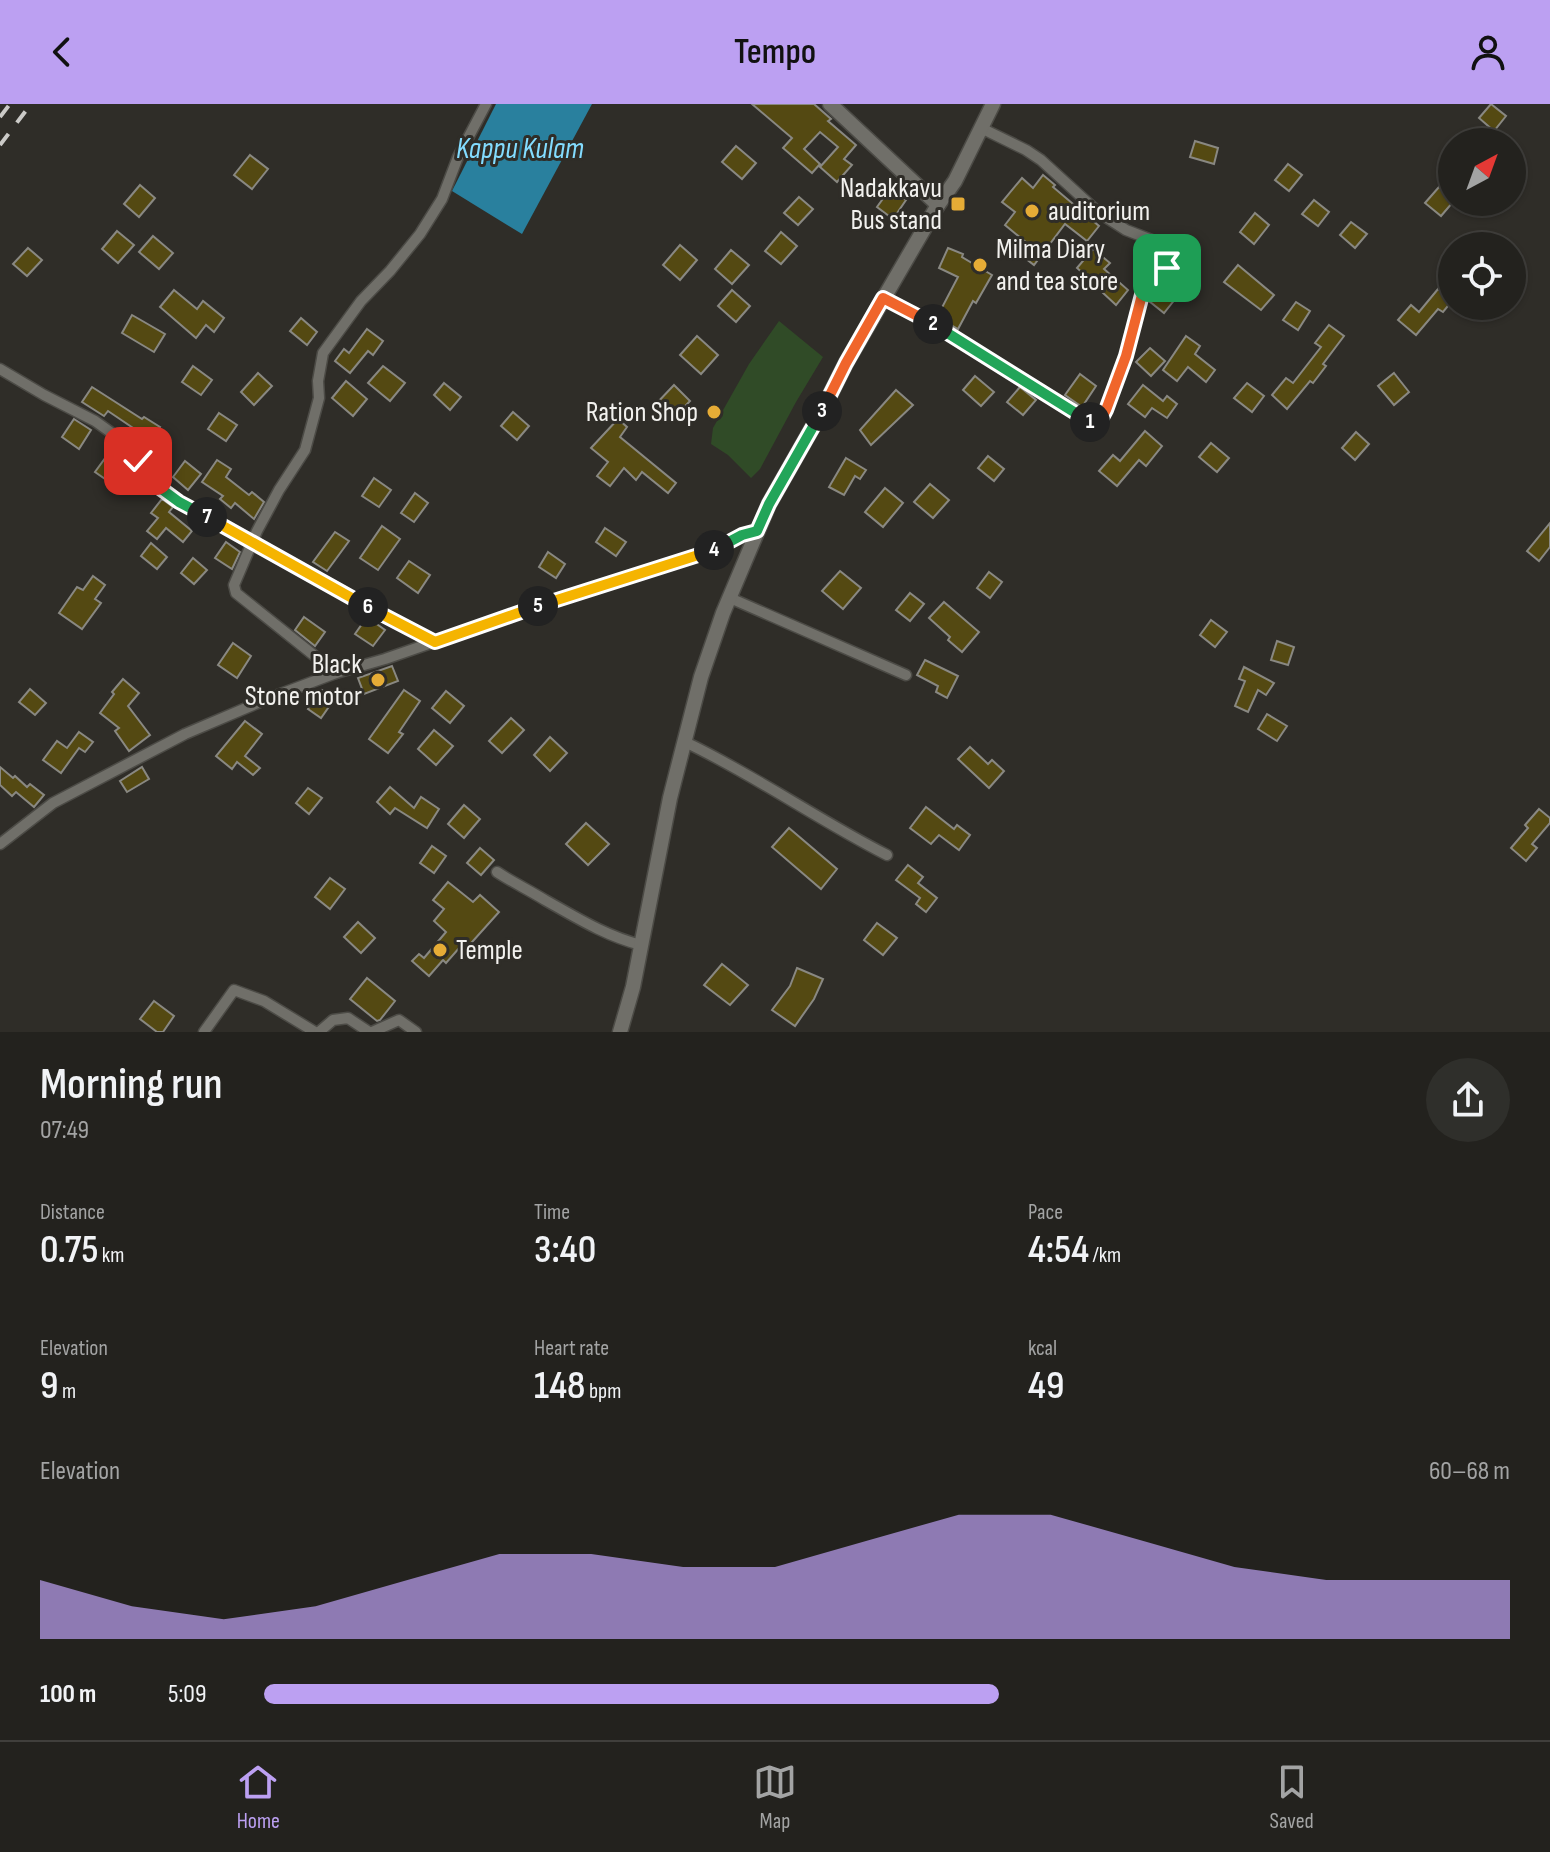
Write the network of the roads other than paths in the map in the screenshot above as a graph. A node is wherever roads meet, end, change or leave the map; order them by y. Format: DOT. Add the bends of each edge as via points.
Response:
graph roads {
  1 [pos="486,104"];
  2 [pos="830,104"];
  3 [pos="993,104"];
  4 [pos="981,128"];
  5 [pos="938,205"];
  6 [pos="883,298"];
  7 [pos="0,369"];
  8 [pos="757,531"];
  9 [pos="252,542"];
  10 [pos="730,598"];
  11 [pos="435,642"];
  12 [pos="336,673"];
  13 [pos="906,675"];
  14 [pos="685,742"];
  15 [pos="0,844"];
  16 [pos="887,855"];
  17 [pos="497,872"];
  18 [pos="641,945"];
  19 [pos="204,1032"];
  20 [pos="317,1032"];
  21 [pos="370,1032"];
  22 [pos="416,1032"];
  23 [pos="620,1032"];
  1 -- 9 [label="street" via="420,234 323,353 319,398 305,450"];
  2 -- 5 [label="main road"];
  3 -- 4 [label="main road"];
  4 -- 5 [label="main road"];
  4 -- 6 [label="street" via="1041,160 1126,230 1175,249 1167,268 1143,291 1126,356 1099,423 1094,425 969,345"];
  5 -- 6 [label="main road"];
  6 -- 8 [label="main road"];
  7 -- 9 [label="street" via="95,421 129,448 160,488"];
  8 -- 10 [label="main road"];
  8 -- 11 [label="street"];
  9 -- 11 [label="street"];
  9 -- 12 [label="street" via="234,585 236,593"];
  10 -- 13 [label="street"];
  10 -- 14 [label="main road" via="701,677"];
  11 -- 12 [label="street"];
  12 -- 15 [label="street" via="185,734 53,803"];
  14 -- 16 [label="street"];
  14 -- 18 [label="main road"];
  17 -- 18 [label="street" via="599,931"];
  18 -- 23 [label="main road"];
  19 -- 20 [label="street" via="234,990"];
  20 -- 21 [label="street" via="333,1020 348,1018"];
  21 -- 22 [label="street" via="399,1020"];
}
